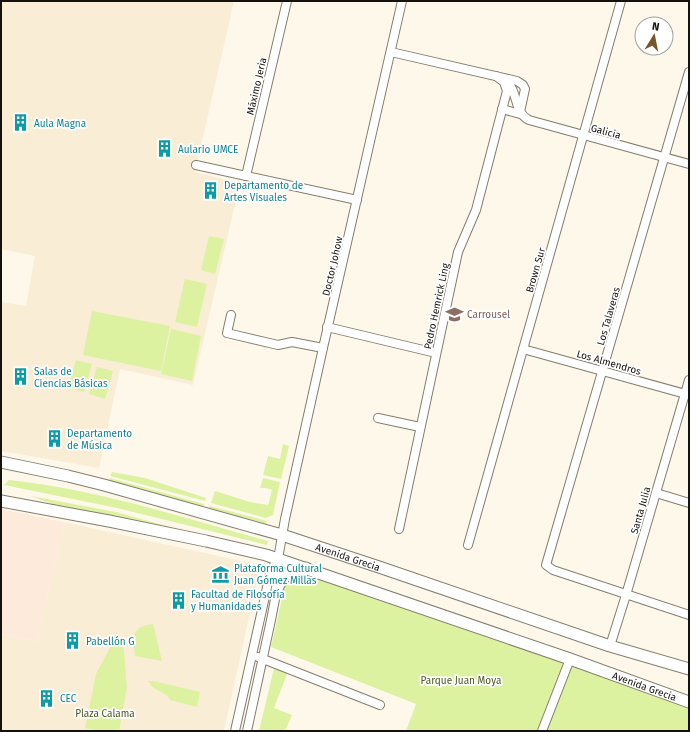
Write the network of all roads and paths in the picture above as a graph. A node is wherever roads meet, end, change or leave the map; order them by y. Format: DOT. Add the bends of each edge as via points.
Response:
graph roads {
  1 [pos="287,1"];
  2 [pos="402,1"];
  3 [pos="621,1"];
  4 [pos="391,52"];
  5 [pos="689,72"];
  6 [pos="496,76"];
  7 [pos="502,109"];
  8 [pos="520,114"];
  9 [pos="583,135"];
  10 [pos="664,157"];
  11 [pos="689,164"];
  12 [pos="196,165"];
  13 [pos="246,176"];
  14 [pos="357,200"];
  15 [pos="230,315"];
  16 [pos="327,328"];
  17 [pos="323,348"];
  18 [pos="523,348"];
  19 [pos="436,353"];
  20 [pos="602,371"];
  21 [pos="689,380"];
  22 [pos="687,394"];
  23 [pos="378,418"];
  24 [pos="420,427"];
  25 [pos="1,462"];
  26 [pos="656,493"];
  27 [pos="1,502"];
  28 [pos="689,503"];
  29 [pos="399,529"];
  30 [pos="282,535"];
  31 [pos="468,545"];
  32 [pos="278,558"];
  33 [pos="307,568"];
  34 [pos="277,589"];
  35 [pos="626,595"];
  36 [pos="689,615"];
  37 [pos="610,646"];
  38 [pos="252,654"];
  39 [pos="263,658"];
  40 [pos="570,659"];
  41 [pos="689,669"];
  42 [pos="689,702"];
  43 [pos="380,705"];
  44 [pos="235,731"];
  45 [pos="248,731"];
  46 [pos="542,731"];
  1 -- 13 [label="street, Máximo Jeria"];
  2 -- 4 [label="street, Doctor Johow"];
  3 -- 9 [label="street, Brown Sur"];
  4 -- 6 [label="street"];
  4 -- 14 [label="street, Doctor Johow"];
  5 -- 10 [label="street, Los Talaveras"];
  6 -- 7 [label="street, Pedro Hemrick Ling" via="504,82 507,91"];
  6 -- 8 [label="street" via="510,86"];
  6 -- 8 [label="street" via="517,81 523,86 525,92"];
  7 -- 8 [label="street, Galicia"];
  7 -- 19 [label="street, Pedro Hemrick Ling" via="476,210 458,252"];
  8 -- 9 [label="street, Galicia" via="534,122"];
  9 -- 10 [label="street, Galicia"];
  9 -- 18 [label="street, Brown Sur"];
  10 -- 11 [label="street, Galicia"];
  10 -- 20 [label="street, Los Talaveras"];
  12 -- 13 [label="street"];
  13 -- 14 [label="street"];
  14 -- 16 [label="street, Doctor Johow"];
  15 -- 17 [label="street" via="227,333 278,345 292,342"];
  16 -- 17 [label="street, Doctor Johow"];
  16 -- 19 [label="street"];
  17 -- 30 [label="street, Doctor Johow"];
  18 -- 20 [label="street, Los Almendros"];
  18 -- 31 [label="street, Brown Sur"];
  19 -- 24 [label="street, Pedro Hemrick Ling"];
  20 -- 22 [label="street, Los Almendros"];
  20 -- 35 [label="street, Los Talaveras" via="546,565 553,570"];
  21 -- 22 [label="street, Santa Julia"];
  22 -- 26 [label="street, Santa Julia"];
  23 -- 24 [label="street"];
  24 -- 29 [label="street, Pedro Hemrick Ling"];
  25 -- 30 [label="main road, Avenida Grecia" via="97,483"];
  26 -- 28 [label="street"];
  26 -- 35 [label="street, Santa Julia"];
  27 -- 32 [label="main road, Avenida Grecia"];
  30 -- 32 [label="street, Doctor Johow"];
  30 -- 37 [label="main road, Avenida Grecia"];
  32 -- 33 [label="main road, Avenida Grecia"];
  32 -- 34 [label="street"];
  32 -- 38 [label="street" via="270,574"];
  33 -- 34 [label="main road" via="288,573"];
  33 -- 40 [label="main road, Avenida Grecia"];
  34 -- 39 [label="street"];
  35 -- 36 [label="street"];
  35 -- 37 [label="street, Santa Julia"];
  37 -- 41 [label="main road, Avenida Grecia"];
  38 -- 39 [label="street"];
  38 -- 44 [label="street"];
  39 -- 43 [label="street"];
  39 -- 45 [label="street"];
  40 -- 42 [label="main road, Avenida Grecia"];
  40 -- 46 [label="street"];
}
